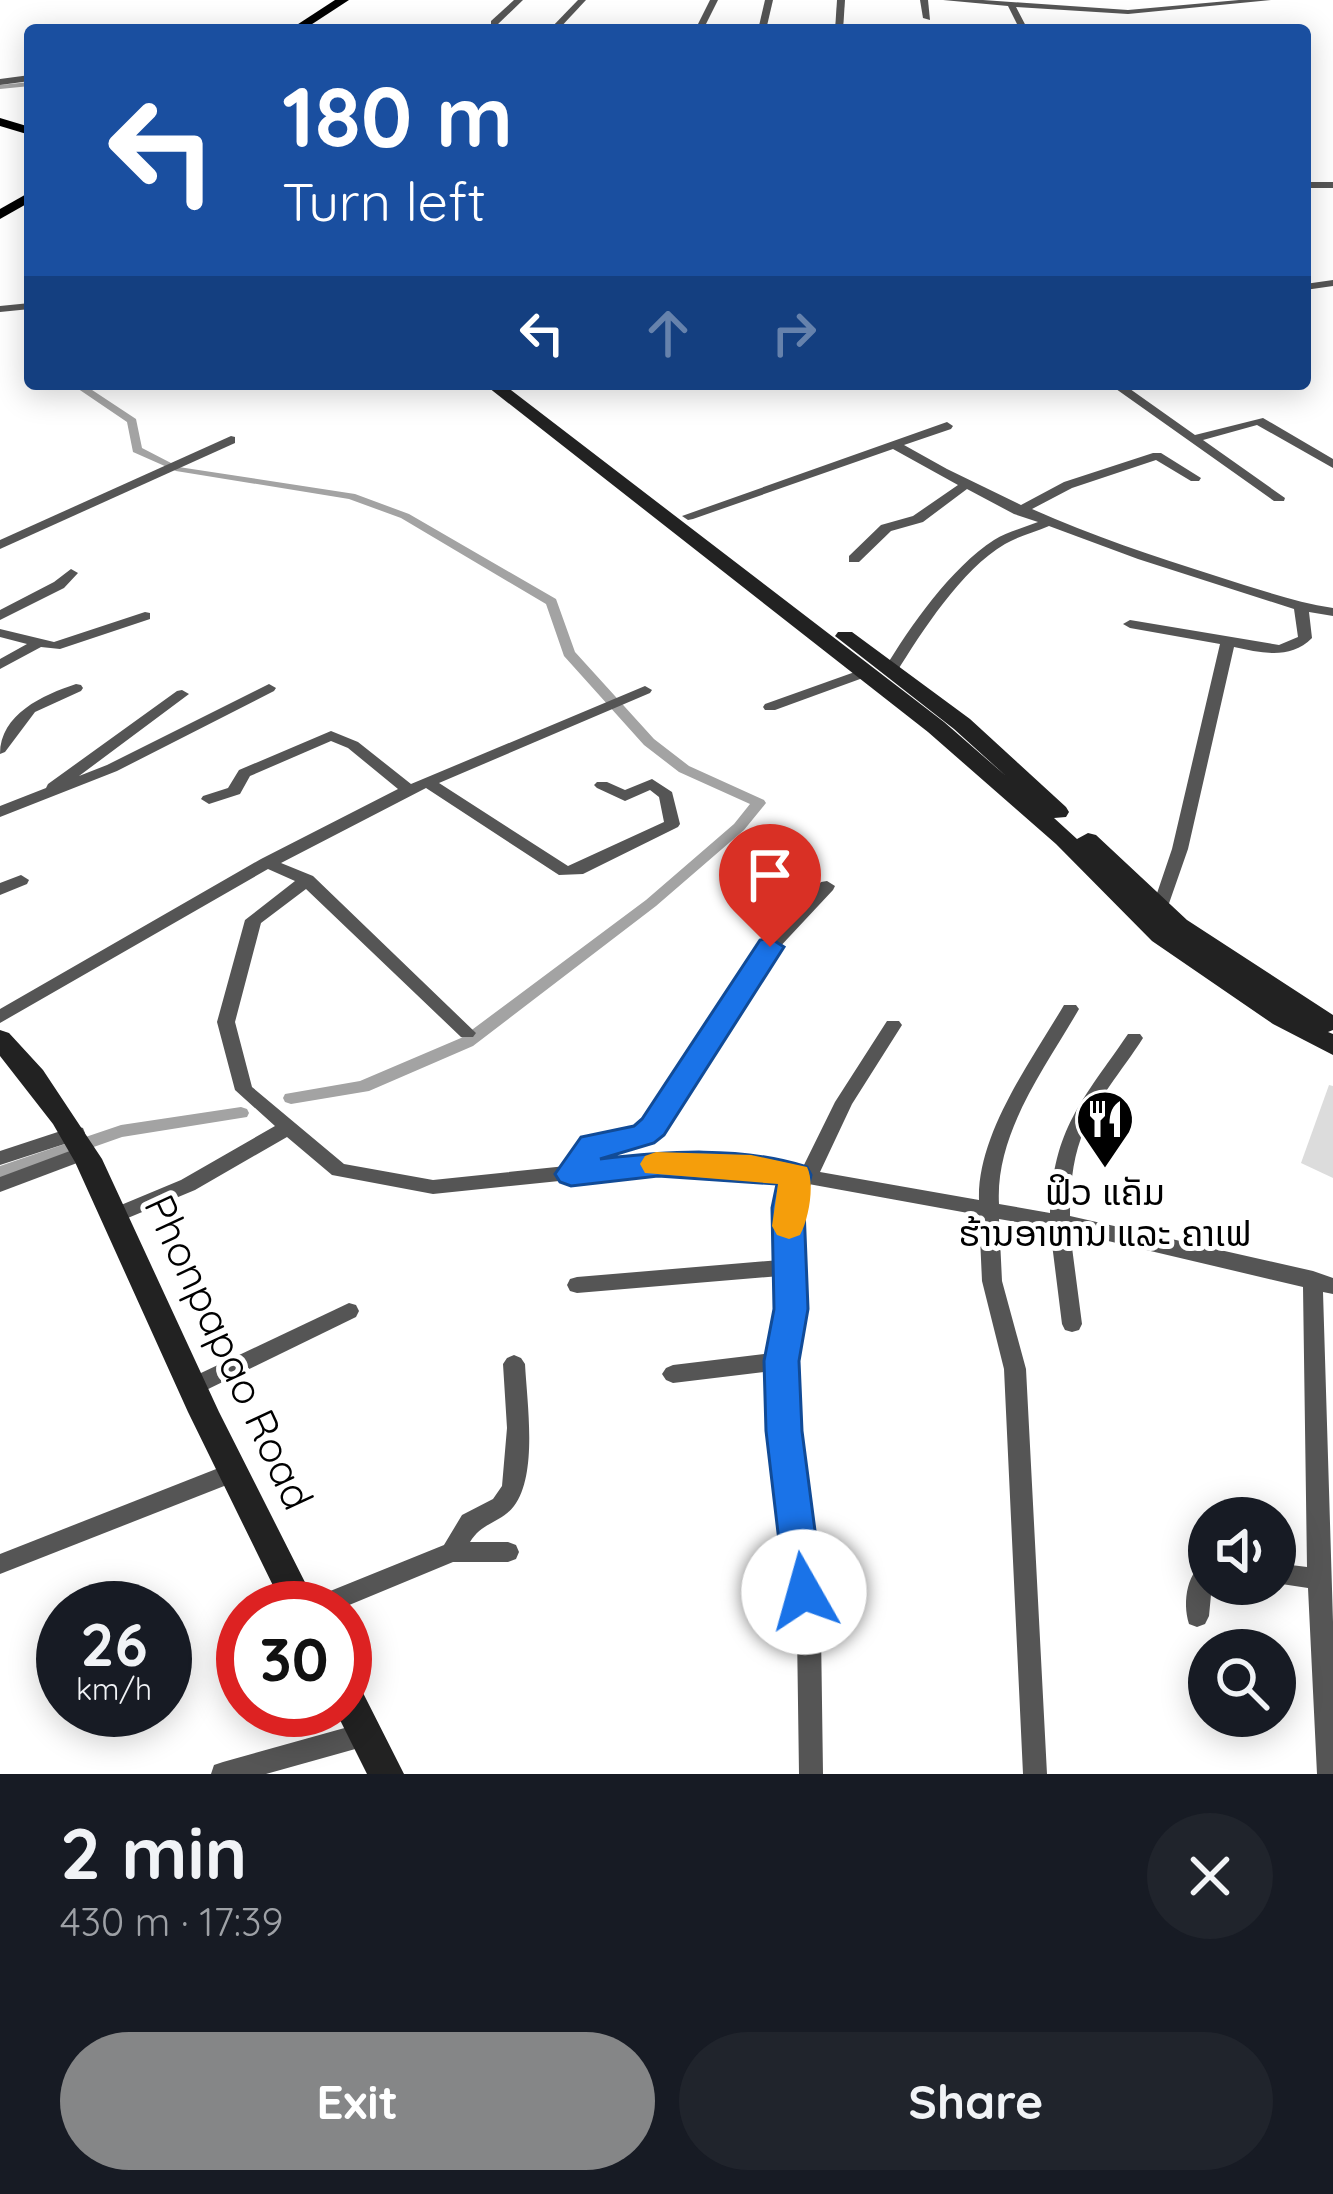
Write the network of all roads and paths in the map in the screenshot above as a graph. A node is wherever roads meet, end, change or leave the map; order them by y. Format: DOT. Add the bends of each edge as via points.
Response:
graph roads {
  1 [pos="343,0"];
  2 [pos="520,0"];
  3 [pos="582,0"];
  4 [pos="924,0"];
  5 [pos="947,0"];
  6 [pos="1152,0"];
  7 [pos="1266,0"];
  8 [pos="971,1"];
  9 [pos="1233,2"];
  10 [pos="1011,5"];
  11 [pos="1080,5"];
  12 [pos="1159,11"];
  13 [pos="926,18"];
  14 [pos="494,23"];
  15 [pos="305,24"];
  16 [pos="560,24"];
  17 [pos="1021,24"];
  18 [pos="500,390"];
  19 [pos="522,390"];
  20 [pos="1124,390"];
  21 [pos="947,426"];
  22 [pos="1193,439"];
  23 [pos="231,440"];
  24 [pos="893,444"];
  25 [pos="1333,464"];
  26 [pos="1195,478"];
  27 [pos="964,486"];
  28 [pos="1280,498"];
  29 [pos="1019,511"];
  30 [pos="688,516"];
  31 [pos="1045,524"];
  32 [pos="0,545"];
  33 [pos="854,559"];
  34 [pos="70,573"];
  35 [pos="1300,607"];
  36 [pos="1333,612"];
  37 [pos="0,616"];
  38 [pos="145,616"];
  39 [pos="1130,624"];
  40 [pos="0,634"];
  41 [pos="1228,641"];
  42 [pos="38,644"];
  43 [pos="0,665"];
  44 [pos="891,670"];
  45 [pos="866,672"];
  46 [pos="76,688"];
  47 [pos="269,688"];
  48 [pos="645,690"];
  49 [pos="182,694"];
  50 [pos="770,707"];
  51 [pos="0,749"];
  52 [pos="428,783"];
  53 [pos="602,784"];
  54 [pos="409,790"];
  55 [pos="48,792"];
  56 [pos="209,800"];
  57 [pos="0,812"];
  58 [pos="267,863"];
  59 [pos="21,880"];
  60 [pos="307,880"];
  61 [pos="826,886"];
  62 [pos="0,890"];
  63 [pos="1160,908"];
  64 [pos="1070,1010"];
  65 [pos="0,1017"];
  66 [pos="893,1025"];
  67 [pos="1333,1027"];
  68 [pos="466,1033"];
  69 [pos="1134,1038"];
  70 [pos="0,1039"];
  71 [pos="1333,1046"];
  72 [pos="289,1127"];
  73 [pos="82,1145"];
  74 [pos="0,1158"];
  75 [pos="571,1174"];
  76 [pos="802,1176"];
  77 [pos="0,1185"];
  78 [pos="989,1209"];
  79 [pos="116,1215"];
  80 [pos="1059,1224"];
  81 [pos="790,1268"];
  82 [pos="1323,1282"];
  83 [pos="577,1285"];
  84 [pos="349,1311"];
  85 [pos="1072,1324"];
  86 [pos="782,1361"];
  87 [pos="514,1364"];
  88 [pos="673,1374"];
  89 [pos="192,1387"];
  90 [pos="234,1472"];
  91 [pos="452,1552"];
  92 [pos="508,1552"];
  93 [pos="0,1564"];
  94 [pos="1296,1576"];
  95 [pos="1319,1579"];
  96 [pos="288,1581"];
  97 [pos="372,1585"];
  98 [pos="1198,1605"];
  99 [pos="1197,1616"];
  100 [pos="355,1737"];
  101 [pos="368,1737"];
  102 [pos="224,1774"];
  103 [pos="386,1774"];
  104 [pos="812,1774"];
  105 [pos="1035,1774"];
  106 [pos="1329,1774"];
  1 -- 15 [label="main road"];
  2 -- 14 [label="street"];
  3 -- 16 [label="street"];
  4 -- 13 [label="street"];
  5 -- 8 [label="street"];
  6 -- 12 [label="street"];
  7 -- 9 [label="street"];
  8 -- 10 [label="street"];
  9 -- 12 [label="street"];
  10 -- 11 [label="street"];
  10 -- 17 [label="street"];
  11 -- 12 [label="street"];
  18 -- 45 [label="street"];
  19 -- 30 [label="street"];
  20 -- 22 [label="street"];
  21 -- 24 [label="street"];
  22 -- 25 [label="street" via="1259,421"];
  22 -- 28 [label="street"];
  23 -- 32 [label="street"];
  24 -- 27 [label="street"];
  24 -- 30 [label="street"];
  26 -- 29 [label="street" via="1157,456 1068,485"];
  27 -- 29 [label="street"];
  27 -- 33 [label="street" via="918,519 886,528"];
  29 -- 31 [label="street"];
  30 -- 44 [label="street"];
  31 -- 35 [label="street"];
  31 -- 44 [label="street" via="1002,540 947,594"];
  34 -- 37 [label="street"];
  35 -- 36 [label="street"];
  35 -- 41 [label="street" via="1305,638 1298,646"];
  38 -- 42 [label="street" via="55,646"];
  39 -- 41 [label="street"];
  40 -- 42 [label="street"];
  41 -- 63 [label="street"];
  42 -- 43 [label="street"];
  44 -- 63 [label="street" via="962,724"];
  45 -- 50 [label="street"];
  45 -- 71 [label="street" via="1064,839 1161,935"];
  46 -- 51 [label="street" via="30,710"];
  47 -- 55 [label="street"];
  48 -- 52 [label="street"];
  49 -- 55 [label="street"];
  52 -- 53 [label="street" via="565,871 672,824 666,795 652,784 625,796"];
  52 -- 54 [label="street"];
  54 -- 56 [label="street" via="331,736 244,773 234,790"];
  54 -- 58 [label="street"];
  55 -- 57 [label="street"];
  58 -- 60 [label="street"];
  58 -- 65 [label="street"];
  59 -- 62 [label="street"];
  60 -- 68 [label="street"];
  60 -- 72 [label="street" via="253,920 226,1022 244,1090"];
  61 -- 75 [label="street" via="770,947 653,1127 592,1146"];
  63 -- 67 [label="street"];
  64 -- 78 [label="street" via="1004,1125"];
  66 -- 76 [label="street"];
  69 -- 80 [label="street" via="1069,1144"];
  70 -- 73 [label="street, Phonpapao Road"];
  72 -- 75 [label="street" via="339,1170 433,1186"];
  72 -- 79 [label="street"];
  73 -- 74 [label="street"];
  73 -- 77 [label="street"];
  73 -- 79 [label="street, Phonpapao Road"];
  75 -- 76 [label="street" via="658,1164"];
  76 -- 78 [label="street"];
  76 -- 81 [label="street" via="788,1208"];
  78 -- 80 [label="street"];
  78 -- 105 [label="street" via="992,1281 1015,1370"];
  79 -- 89 [label="street, Phonpapao Road"];
  80 -- 82 [label="street"];
  80 -- 85 [label="street"];
  81 -- 83 [label="street"];
  81 -- 86 [label="street"];
  82 -- 95 [label="street"];
  84 -- 89 [label="street"];
  86 -- 88 [label="street"];
  86 -- 104 [label="street" via="809,1632"];
  87 -- 91 [label="street" via="514,1489 470,1522"];
  89 -- 90 [label="street, Phonpapao Road"];
  90 -- 93 [label="street"];
  90 -- 96 [label="street, Phonpapao Road"];
  91 -- 92 [label="street"];
  91 -- 97 [label="street"];
  94 -- 95 [label="street"];
  95 -- 106 [label="street"];
  98 -- 99 [label="street"];
  100 -- 102 [label="street"];
  101 -- 103 [label="street"];
}
